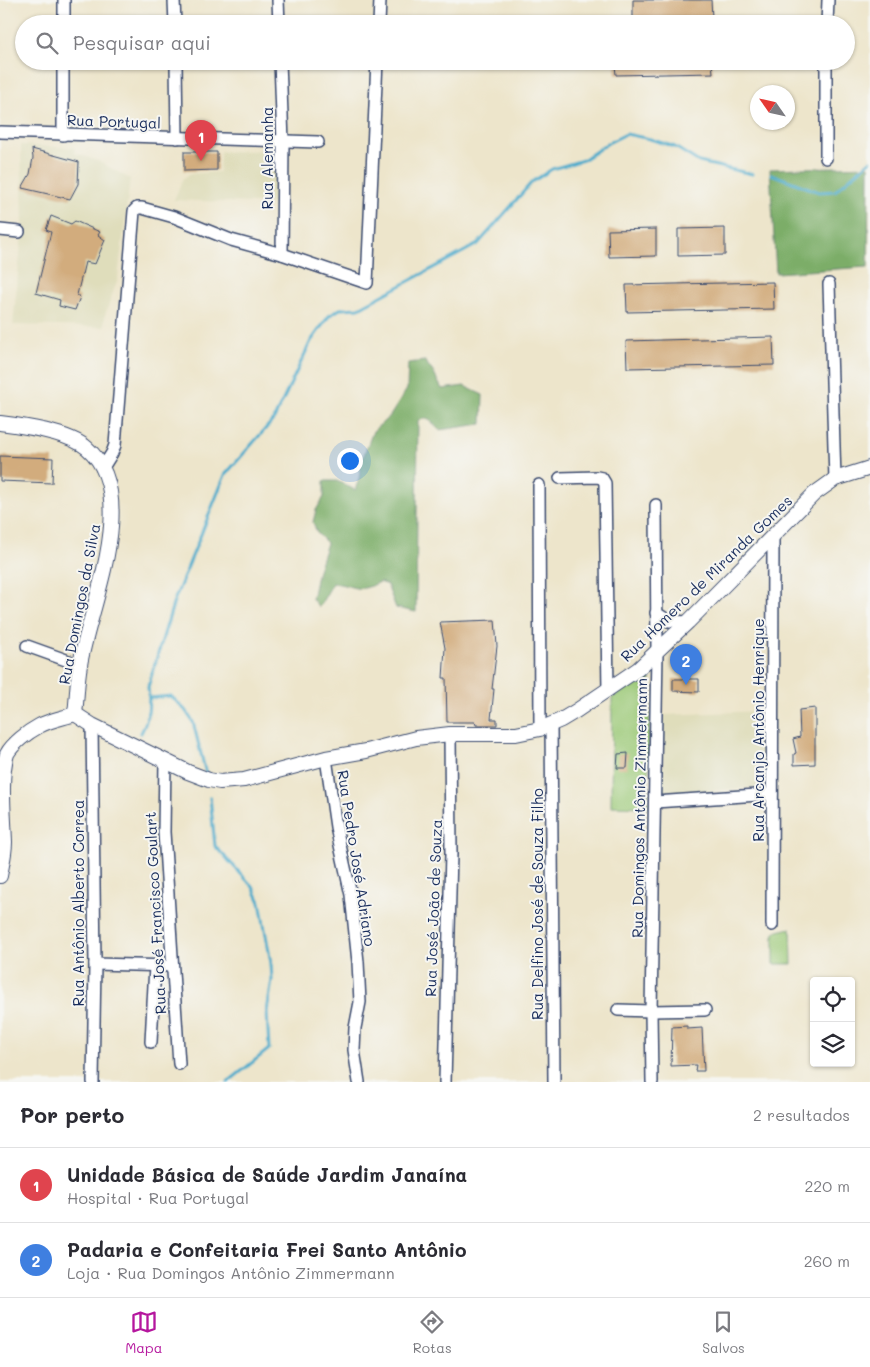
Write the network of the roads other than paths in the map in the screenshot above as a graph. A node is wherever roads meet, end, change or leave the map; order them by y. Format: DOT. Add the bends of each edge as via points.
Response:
graph roads {
  1 [pos="64,0"];
  2 [pos="174,0"];
  3 [pos="278,0"];
  4 [pos="380,0"];
  5 [pos="828,0"];
  6 [pos="64,15"];
  7 [pos="175,15"];
  8 [pos="279,15"];
  9 [pos="379,15"];
  10 [pos="827,15"];
  11 [pos="63,70"];
  12 [pos="176,70"];
  13 [pos="280,70"];
  14 [pos="378,70"];
  15 [pos="826,70"];
  16 [pos="0,132"];
  17 [pos="63,135"];
  18 [pos="177,138"];
  19 [pos="283,142"];
  20 [pos="318,142"];
  21 [pos="826,158"];
  22 [pos="0,230"];
  23 [pos="19,232"];
  24 [pos="282,254"];
  25 [pos="829,284"];
  26 [pos="0,424"];
  27 [pos="870,468"];
  28 [pos="102,469"];
  29 [pos="560,478"];
  30 [pos="835,479"];
  31 [pos="539,485"];
  32 [pos="656,505"];
  33 [pos="773,536"];
  34 [pos="656,612"];
  35 [pos="688,622"];
  36 [pos="27,646"];
  37 [pos="657,652"];
  38 [pos="80,664"];
  39 [pos="608,690"];
  40 [pos="75,714"];
  41 [pos="92,725"];
  42 [pos="546,727"];
  43 [pos="450,734"];
  44 [pos="326,758"];
  45 [pos="165,760"];
  46 [pos="772,794"];
  47 [pos="655,802"];
  48 [pos="0,876"];
  49 [pos="772,925"];
  50 [pos="95,964"];
  51 [pos="155,966"];
  52 [pos="172,966"];
  53 [pos="618,1010"];
  54 [pos="705,1010"];
  55 [pos="651,1012"];
  56 [pos="151,1042"];
  57 [pos="179,1064"];
  58 [pos="93,1082"];
  59 [pos="359,1082"];
  60 [pos="445,1082"];
  61 [pos="554,1082"];
  62 [pos="652,1082"];
  1 -- 6 [label="street"];
  2 -- 7 [label="street"];
  3 -- 8 [label="street"];
  4 -- 9 [label="street"];
  5 -- 10 [label="street"];
  11 -- 17 [label="street"];
  12 -- 18 [label="street"];
  13 -- 19 [label="street, Rua Alemanha"];
  14 -- 24 [label="street" via="367,283"];
  15 -- 21 [label="street"];
  16 -- 17 [label="street, Rua Portugal"];
  17 -- 18 [label="street, Rua Portugal"];
  18 -- 19 [label="street, Rua Portugal"];
  19 -- 20 [label="street, Rua Portugal"];
  19 -- 24 [label="street, Rua Alemanha"];
  22 -- 23 [label="street"];
  24 -- 28 [label="street" via="232,240 174,217 142,208 134,211 115,444"];
  25 -- 30 [label="street"];
  26 -- 28 [label="street, Rua Domingos da Silva" via="44,431 74,441 93,454"];
  27 -- 30 [label="street, Rua Homero de Miranda Gomes"];
  28 -- 38 [label="street, Rua Domingos da Silva" via="110,496 111,536"];
  29 -- 39 [label="street" via="597,477 605,482"];
  30 -- 33 [label="street, Rua Homero de Miranda Gomes" via="814,494"];
  31 -- 42 [label="street, Rua Delfino José de Souza Filho"];
  32 -- 34 [label="street, Rua Domingos Antônio Zimmermann"];
  33 -- 35 [label="street, Rua Homero de Miranda Gomes"];
  33 -- 46 [label="street, Rua Arcanjo Antônio Henrique"];
  34 -- 35 [label="street" via="669,621"];
  34 -- 37 [label="street, Rua Domingos Antônio Zimmermann"];
  35 -- 37 [label="street, Rua Homero de Miranda Gomes"];
  36 -- 38 [label="street"];
  37 -- 39 [label="street, Rua Homero de Miranda Gomes"];
  37 -- 47 [label="street, Rua Domingos Antônio Zimmermann"];
  38 -- 40 [label="street, Rua Domingos da Silva"];
  39 -- 42 [label="street, Rua Homero de Miranda Gomes"];
  40 -- 41 [label="street, Rua Homero de Miranda Gomes"];
  40 -- 48 [label="street" via="30,731 8,753 3,766 5,843"];
  41 -- 45 [label="street, Rua Homero de Miranda Gomes"];
  41 -- 50 [label="street, Rua Antônio Alberto Correa"];
  42 -- 43 [label="street, Rua Homero de Miranda Gomes" via="502,735"];
  42 -- 61 [label="street, Rua Delfino José de Souza Filho"];
  43 -- 44 [label="street, Rua Homero de Miranda Gomes" via="416,738"];
  43 -- 60 [label="street, Rua José João de Souza" via="451,863"];
  44 -- 45 [label="street, Rua Homero de Miranda Gomes" via="244,780 220,782 198,776"];
  44 -- 59 [label="street, Rua Pedro José Adriano" via="336,827 351,895 358,962 360,1002 354,1050"];
  45 -- 52 [label="street, Rua José Francisco Goulart" via="164,832"];
  46 -- 47 [label="street"];
  46 -- 49 [label="street, Rua Arcanjo Antônio Henrique"];
  47 -- 55 [label="street, Rua Domingos Antônio Zimmermann"];
  50 -- 51 [label="street"];
  50 -- 58 [label="street, Rua Antônio Alberto Correa"];
  51 -- 52 [label="street"];
  51 -- 56 [label="street"];
  52 -- 57 [label="street, Rua José Francisco Goulart"];
  53 -- 55 [label="street"];
  54 -- 55 [label="street"];
  55 -- 62 [label="street, Rua Domingos Antônio Zimmermann"];
}
